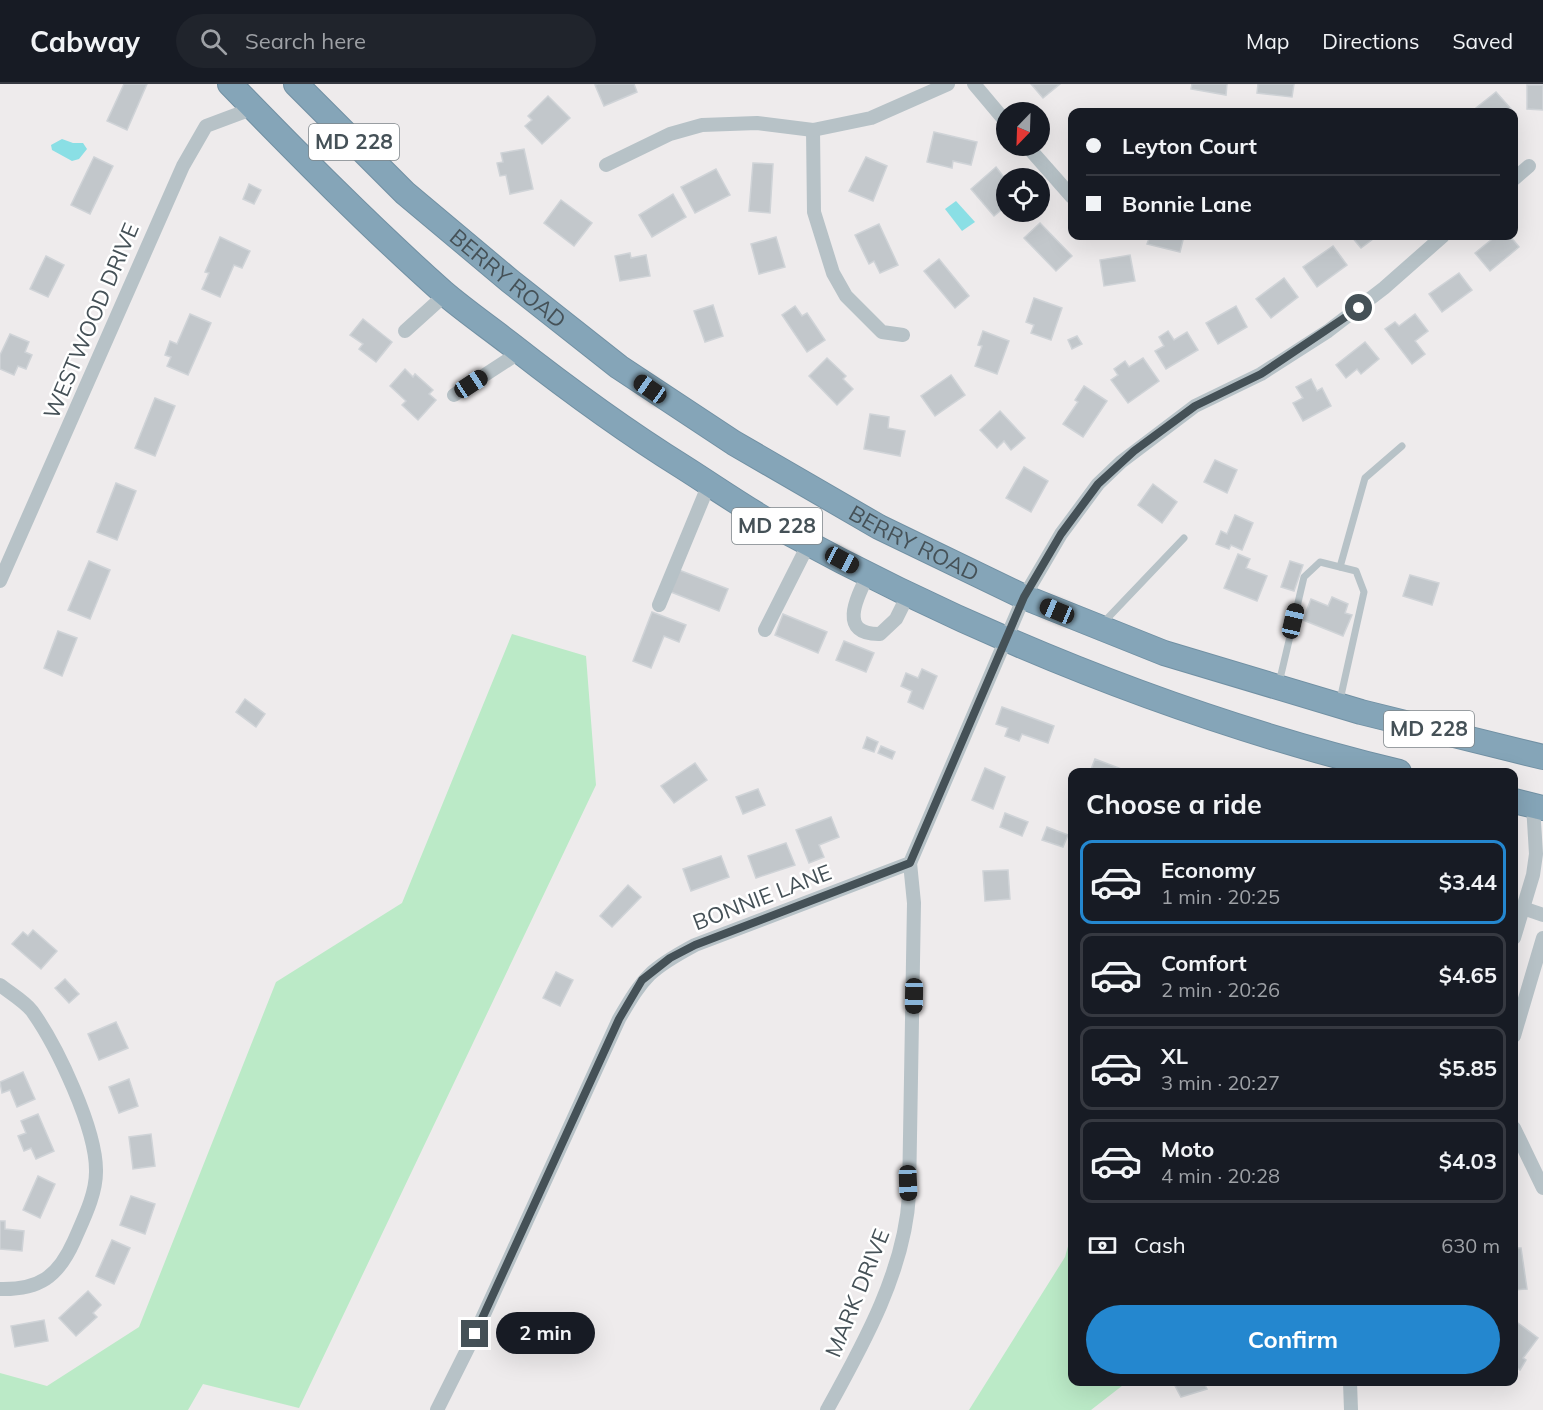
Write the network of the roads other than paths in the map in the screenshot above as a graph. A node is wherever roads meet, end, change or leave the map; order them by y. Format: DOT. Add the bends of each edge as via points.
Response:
graph roads {
  1 [pos="230,84"];
  2 [pos="948,84"];
  3 [pos="974,84"];
  4 [pos="301,86"];
  5 [pos="254,108"];
  6 [pos="996,110"];
  7 [pos="813,130"];
  8 [pos="1036,156"];
  9 [pos="606,165"];
  10 [pos="1529,166"];
  11 [pos="1518,175"];
  12 [pos="1068,192"];
  13 [pos="1438,240"];
  14 [pos="446,294"];
  15 [pos="405,331"];
  16 [pos="903,335"];
  17 [pos="519,352"];
  18 [pos="454,395"];
  19 [pos="1402,446"];
  20 [pos="710,484"];
  21 [pos="1184,538"];
  22 [pos="809,543"];
  23 [pos="1340,567"];
  24 [pos="868,575"];
  25 [pos="0,581"];
  26 [pos="908,595"];
  27 [pos="1024,597"];
  28 [pos="659,605"];
  29 [pos="1098,628"];
  30 [pos="765,630"];
  31 [pos="1005,640"];
  32 [pos="1278,689"];
  33 [pos="1338,706"];
  34 [pos="1543,757"];
  35 [pos="1383,768"];
  36 [pos="1530,805"];
  37 [pos="910,863"];
  38 [pos="1523,908"];
  39 [pos="1543,915"];
  40 [pos="1518,925"];
  41 [pos="1543,938"];
  42 [pos="0,985"];
  43 [pos="1518,1010"];
  44 [pos="1518,1136"];
  45 [pos="1543,1188"];
  46 [pos="0,1289"];
  47 [pos="1350,1386"];
  48 [pos="437,1410"];
  49 [pos="828,1410"];
  50 [pos="1351,1410"];
  1 -- 5 [label="highway, MD 228"];
  2 -- 7 [label="street" via="871,118"];
  3 -- 6 [label="street"];
  4 -- 27 [label="highway, BERRY ROAD / MD 228" via="405,193 619,367 716,432 843,507"];
  5 -- 14 [label="highway, MD 228" via="292,150"];
  5 -- 25 [label="street, WESTWOOD DRIVE" via="206,126 183,166"];
  7 -- 9 [label="street" via="757,123 702,125 670,134"];
  7 -- 16 [label="street" via="814,212 832,273 846,296 882,332"];
  8 -- 12 [label="street"];
  10 -- 11 [label="street"];
  13 -- 27 [label="street" via="1328,331 1261,374 1195,406 1121,462 1081,506"];
  14 -- 15 [label="street"];
  14 -- 17 [label="highway, MD 228"];
  17 -- 18 [label="street"];
  17 -- 20 [label="highway, MD 228" via="616,424"];
  19 -- 23 [label="lane" via="1365,478"];
  20 -- 22 [label="highway, MD 228"];
  20 -- 28 [label="street"];
  21 -- 29 [label="lane"];
  22 -- 24 [label="highway, MD 228"];
  22 -- 30 [label="street"];
  23 -- 32 [label="lane" via="1320,562 1304,577"];
  23 -- 33 [label="lane" via="1356,571 1364,592"];
  24 -- 26 [label="highway, MD 228"];
  24 -- 26 [label="street" via="854,608 854,622 859,629 880,634 896,619"];
  26 -- 31 [label="highway, MD 228"];
  27 -- 29 [label="highway, BERRY ROAD / MD 228"];
  27 -- 31 [label="street"];
  29 -- 32 [label="highway, BERRY ROAD / MD 228"];
  31 -- 35 [label="highway, MD 228" via="1182,710"];
  31 -- 37 [label="street"];
  32 -- 33 [label="highway, BERRY ROAD / MD 228"];
  33 -- 34 [label="highway, BERRY ROAD / MD 228"];
  36 -- 38 [label="street" via="1536,854"];
  37 -- 48 [label="street, BONNIE LANE" via="695,945 642,980 619,1019"];
  37 -- 49 [label="street, MARK DRIVE" via="914,882 914,961 905,1234 884,1292"];
  38 -- 39 [label="street"];
  38 -- 40 [label="street"];
  41 -- 43 [label="street"];
  42 -- 46 [label="street" via="31,1009 60,1059 93,1142 96,1173 88,1209 68,1254 50,1279 22,1289"];
  44 -- 45 [label="street"];
  47 -- 50 [label="street"];
}
